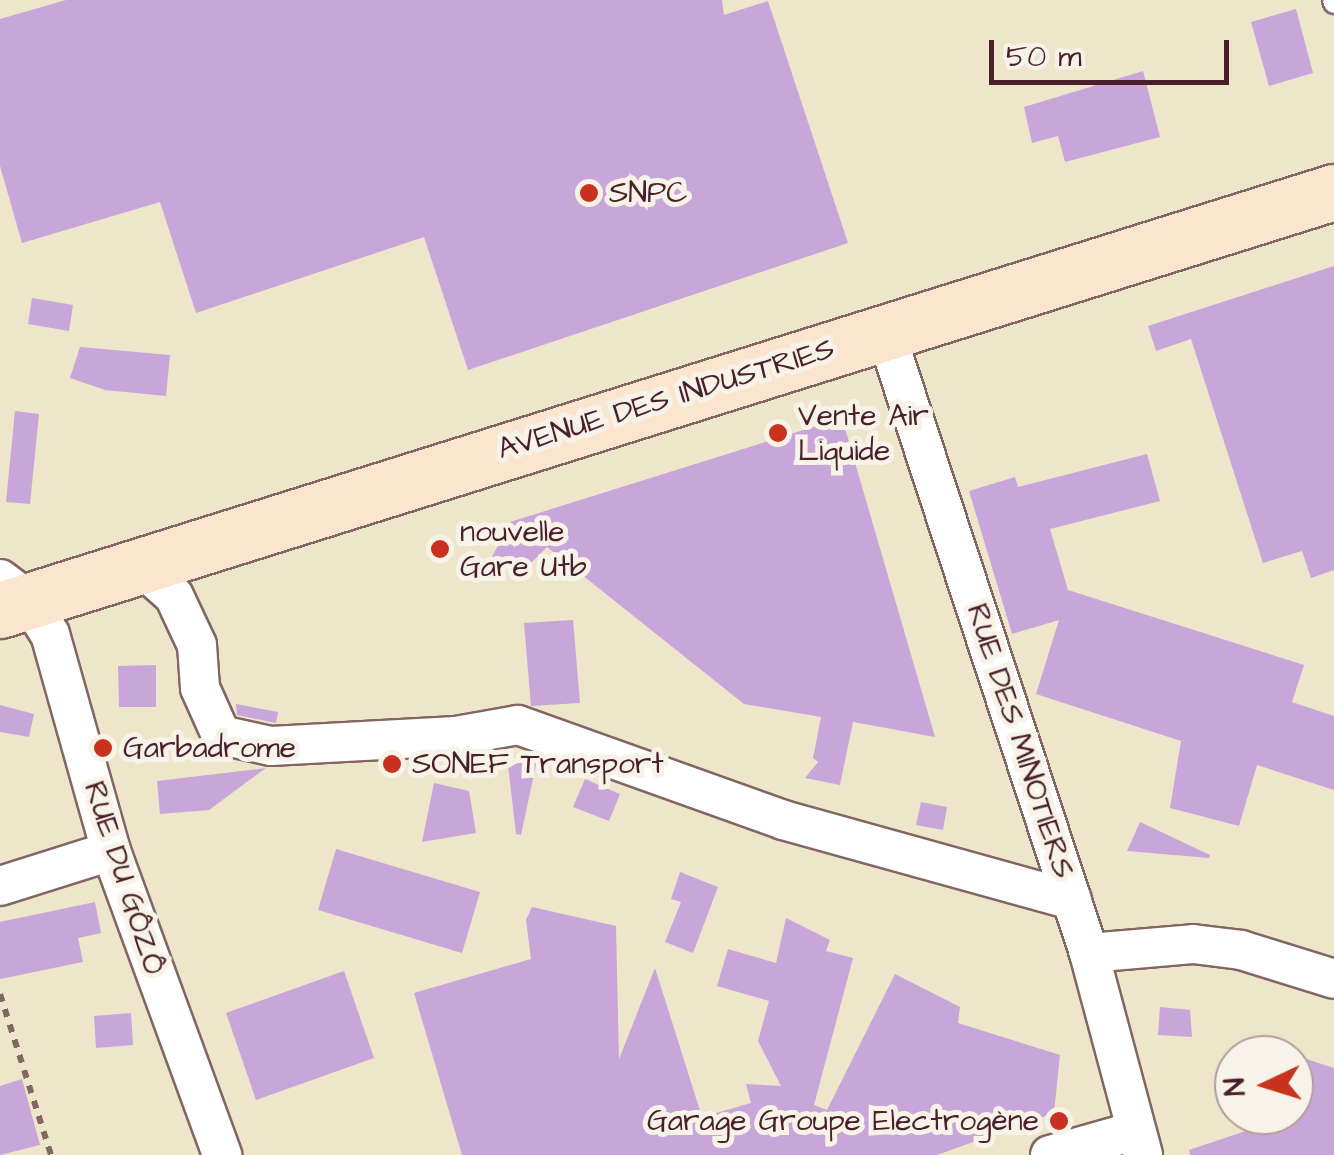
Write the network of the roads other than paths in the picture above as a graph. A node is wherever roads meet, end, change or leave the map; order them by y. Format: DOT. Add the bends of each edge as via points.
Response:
graph roads {
  1 [pos="1334,192"];
  2 [pos="886,331"];
  3 [pos="140,566"];
  4 [pos="10,597"];
  5 [pos="111,851"];
  6 [pos="0,886"];
  7 [pos="1072,900"];
  8 [pos="1089,954"];
  9 [pos="1334,979"];
  10 [pos="1139,1143"];
  11 [pos="222,1155"];
  12 [pos="1050,1155"];
  1 -- 2 [label="street, AVENUE DES INDUSTRIES"];
  2 -- 3 [label="street, AVENUE DES INDUSTRIES"];
  2 -- 7 [label="street, RUE DES MINOTIERS"];
  3 -- 4 [label="street, AVENUE DES INDUSTRIES"];
  3 -- 7 [label="street" via="174,596 197,645 200,688 220,735 271,746 456,736 518,725 784,820"];
  4 -- 5 [label="street, RUE DU GÔZÔ" via="50,634"];
  5 -- 6 [label="street"];
  5 -- 11 [label="street, RUE DU GÔZÔ"];
  7 -- 8 [label="street, RUE DES MINOTIERS"];
  8 -- 9 [label="street" via="1193,944 1240,950"];
  8 -- 10 [label="street, RUE DES MINOTIERS"];
  10 -- 12 [label="street"];
}
